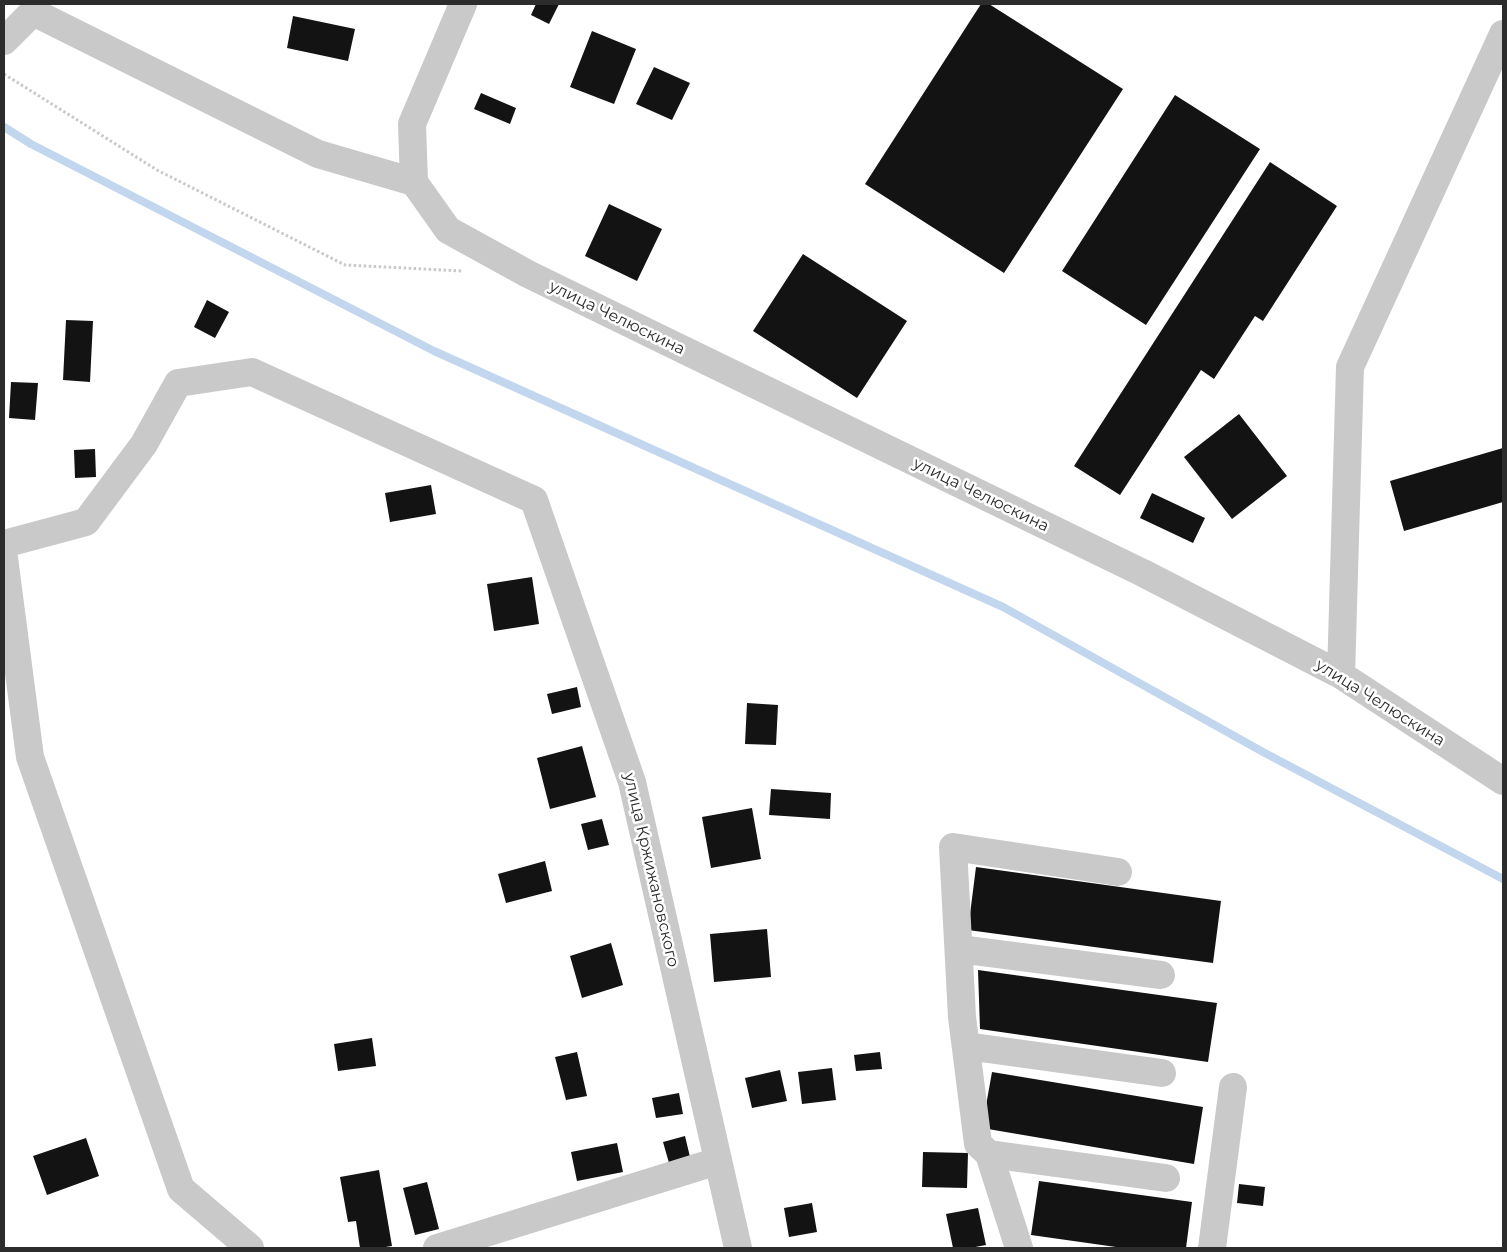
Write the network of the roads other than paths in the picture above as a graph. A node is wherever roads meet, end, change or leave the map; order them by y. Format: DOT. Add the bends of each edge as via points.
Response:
graph roads {
  1 [pos="463,4"];
  2 [pos="35,8"];
  3 [pos="1503,34"];
  4 [pos="4,41"];
  5 [pos="414,182"];
  6 [pos="4,544"];
  7 [pos="4,558"];
  8 [pos="1341,675"];
  9 [pos="1503,781"];
  10 [pos="1118,872"];
  11 [pos="959,948"];
  12 [pos="1161,975"];
  13 [pos="966,1046"];
  14 [pos="1162,1073"];
  15 [pos="1233,1087"];
  16 [pos="989,1154"];
  17 [pos="718,1161"];
  18 [pos="1166,1178"];
  19 [pos="250,1248"];
  20 [pos="437,1248"];
  21 [pos="738,1248"];
  22 [pos="1019,1248"];
  23 [pos="1212,1248"];
  1 -- 5 [label="street" via="412,124"];
  2 -- 4 [label="street"];
  2 -- 5 [label="street" via="88,41 318,154"];
  3 -- 8 [label="street" via="1350,367"];
  5 -- 8 [label="street, улица Челюскина" via="448,230 528,274 1143,573"];
  6 -- 17 [label="street, улица Кржижановского" via="86,522 144,444 178,383 252,372 534,500 632,782"];
  7 -- 19 [label="street" via="30,757 181,1189"];
  8 -- 9 [label="street, улица Челюскина"];
  10 -- 11 [label="street" via="953,847"];
  11 -- 12 [label="street"];
  11 -- 13 [label="street"];
  13 -- 14 [label="street"];
  13 -- 16 [label="street" via="978,1144"];
  15 -- 23 [label="street"];
  16 -- 18 [label="street"];
  16 -- 22 [label="street"];
  17 -- 20 [label="street"];
  17 -- 21 [label="street, улица Кржижановского"];
}
